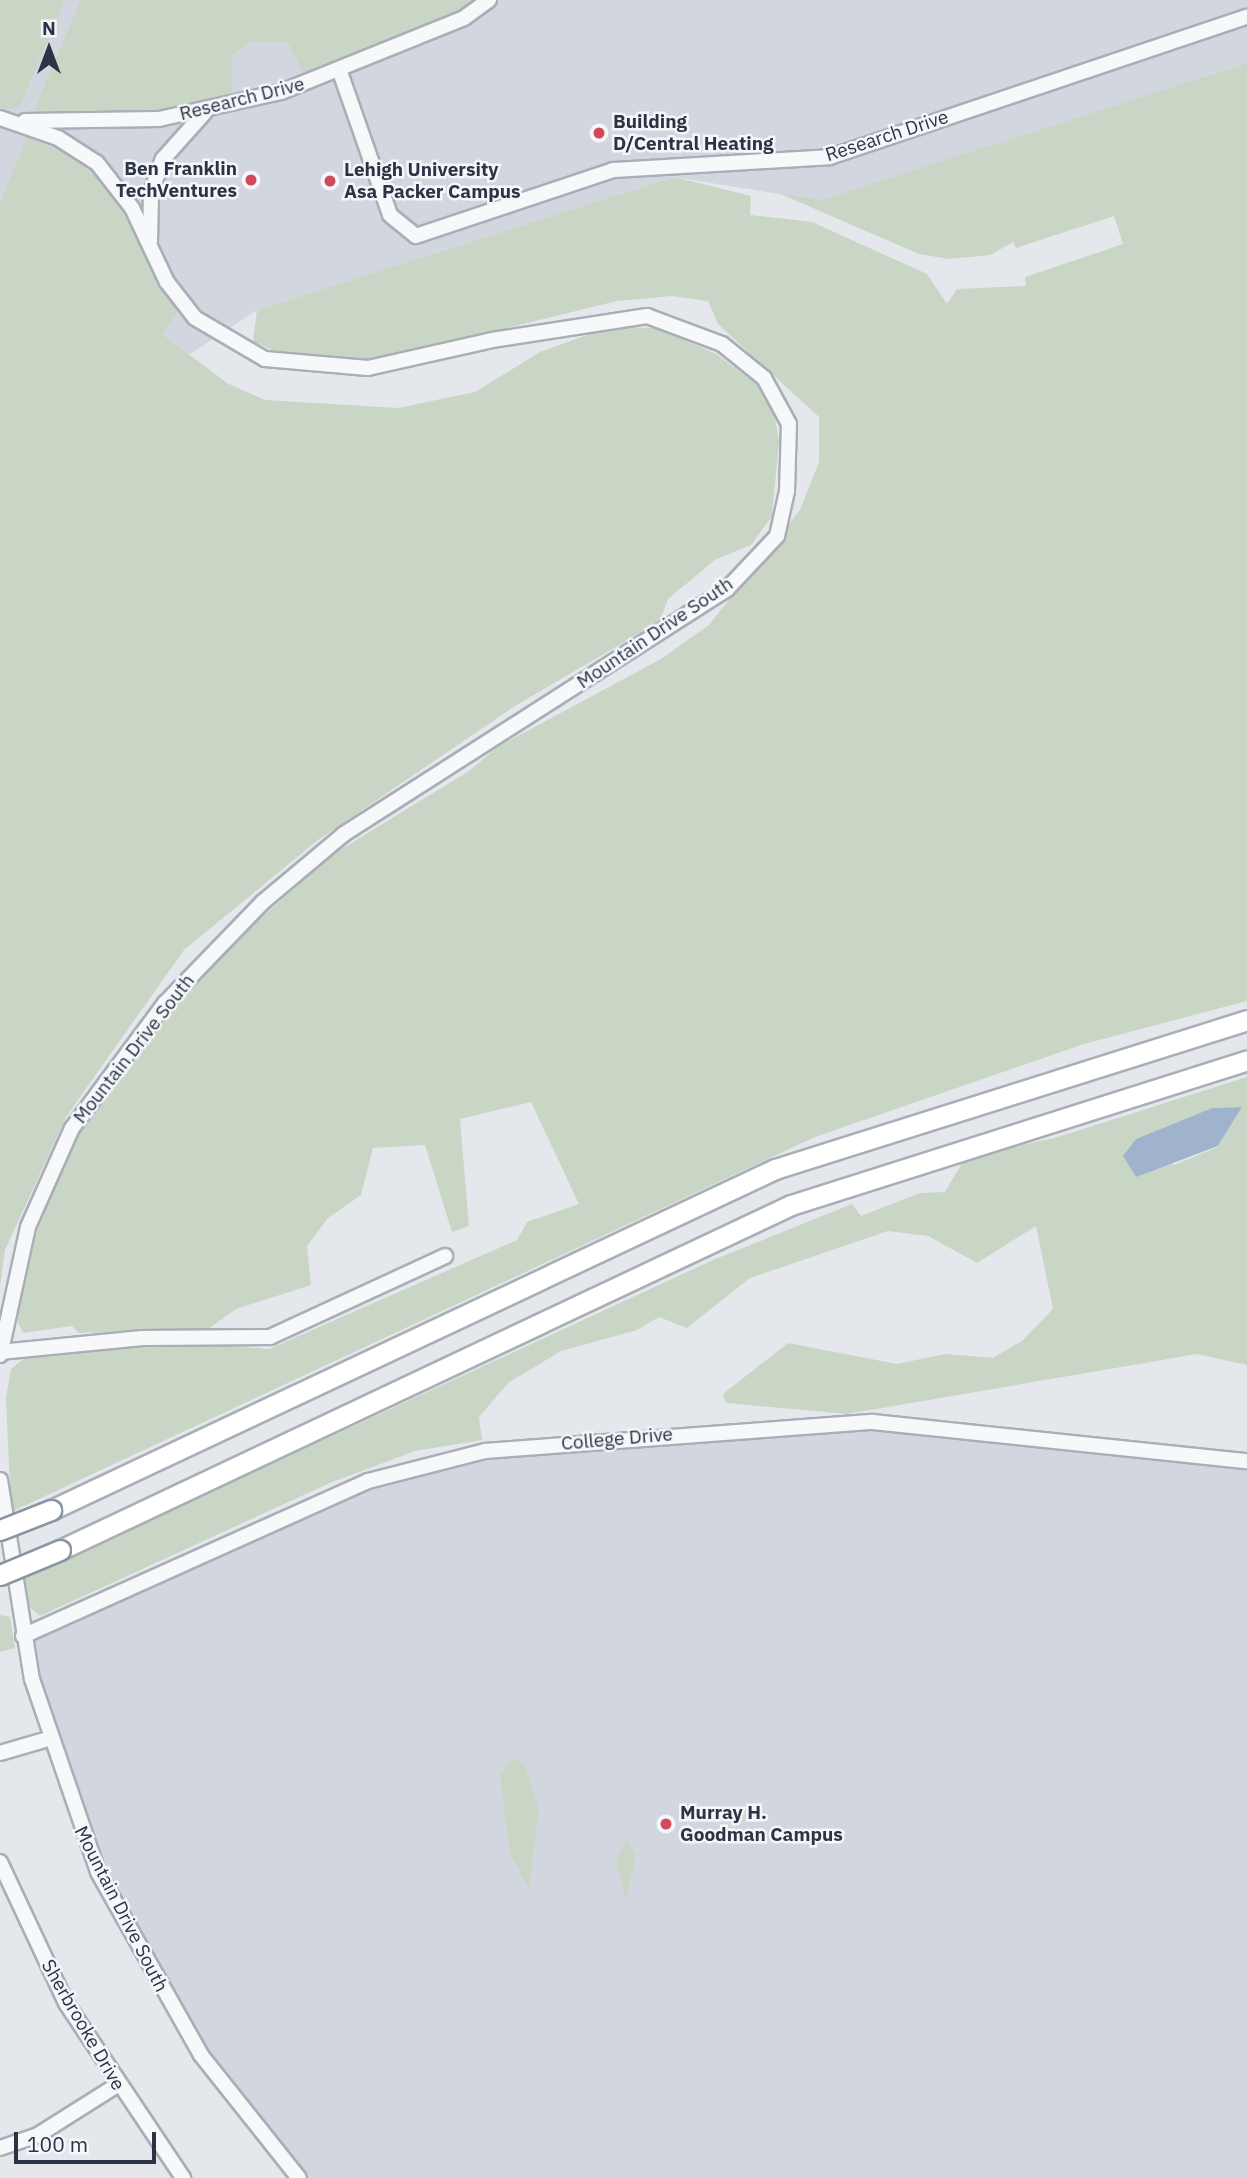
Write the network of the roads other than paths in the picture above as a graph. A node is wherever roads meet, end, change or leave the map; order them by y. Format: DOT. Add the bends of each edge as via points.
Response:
graph roads {
  1 [pos="489,0"];
  2 [pos="1247,17"];
  3 [pos="340,72"];
  4 [pos="206,111"];
  5 [pos="0,118"];
  6 [pos="159,119"];
  7 [pos="17,121"];
  8 [pos="172,144"];
  9 [pos="150,246"];
  10 [pos="1247,1020"];
  11 [pos="1247,1060"];
  12 [pos="445,1256"];
  13 [pos="0,1353"];
  14 [pos="1247,1461"];
  15 [pos="0,1480"];
  16 [pos="0,1530"];
  17 [pos="0,1576"];
  18 [pos="23,1636"];
  19 [pos="48,1739"];
  20 [pos="0,1753"];
  21 [pos="0,1861"];
  22 [pos="117,2085"];
  23 [pos="0,2148"];
  24 [pos="183,2178"];
  25 [pos="299,2178"];
  1 -- 3 [label="street, Research Drive" via="464,18"];
  2 -- 3 [label="street, Research Drive" via="830,157 613,170 416,236 390,215"];
  3 -- 4 [label="street, Research Drive"];
  4 -- 6 [label="street, Research Drive"];
  4 -- 8 [label="street"];
  5 -- 7 [label="street, Mountain Drive South"];
  6 -- 7 [label="street, Research Drive"];
  6 -- 8 [label="street"];
  7 -- 9 [label="street, Mountain Drive South" via="97,163 132,208"];
  8 -- 9 [label="street" via="151,193"];
  9 -- 13 [label="street, Mountain Drive South" via="195,318 233,345 287,364 368,368 530,333 647,316 722,344 764,378 789,424 787,491 777,536 727,589 344,834 263,902 165,1003 72,1128 28,1227"];
  10 -- 16 [label="highway, bridge" via="775,1169"];
  11 -- 17 [label="highway, bridge" via="791,1205"];
  12 -- 13 [label="street" via="270,1337 142,1338"];
  14 -- 18 [label="street, College Drive" via="873,1422 485,1451 368,1481"];
  15 -- 18 [label="street, Mountain Drive South"];
  18 -- 19 [label="street, Mountain Drive South"];
  19 -- 20 [label="street"];
  19 -- 25 [label="street, Mountain Drive South" via="99,1872 152,1976 231,2097"];
  21 -- 22 [label="street, Sherbrooke Drive" via="49,1970"];
  22 -- 23 [label="street" via="38,2135"];
  22 -- 24 [label="street, Sherbrooke Drive"];
}
